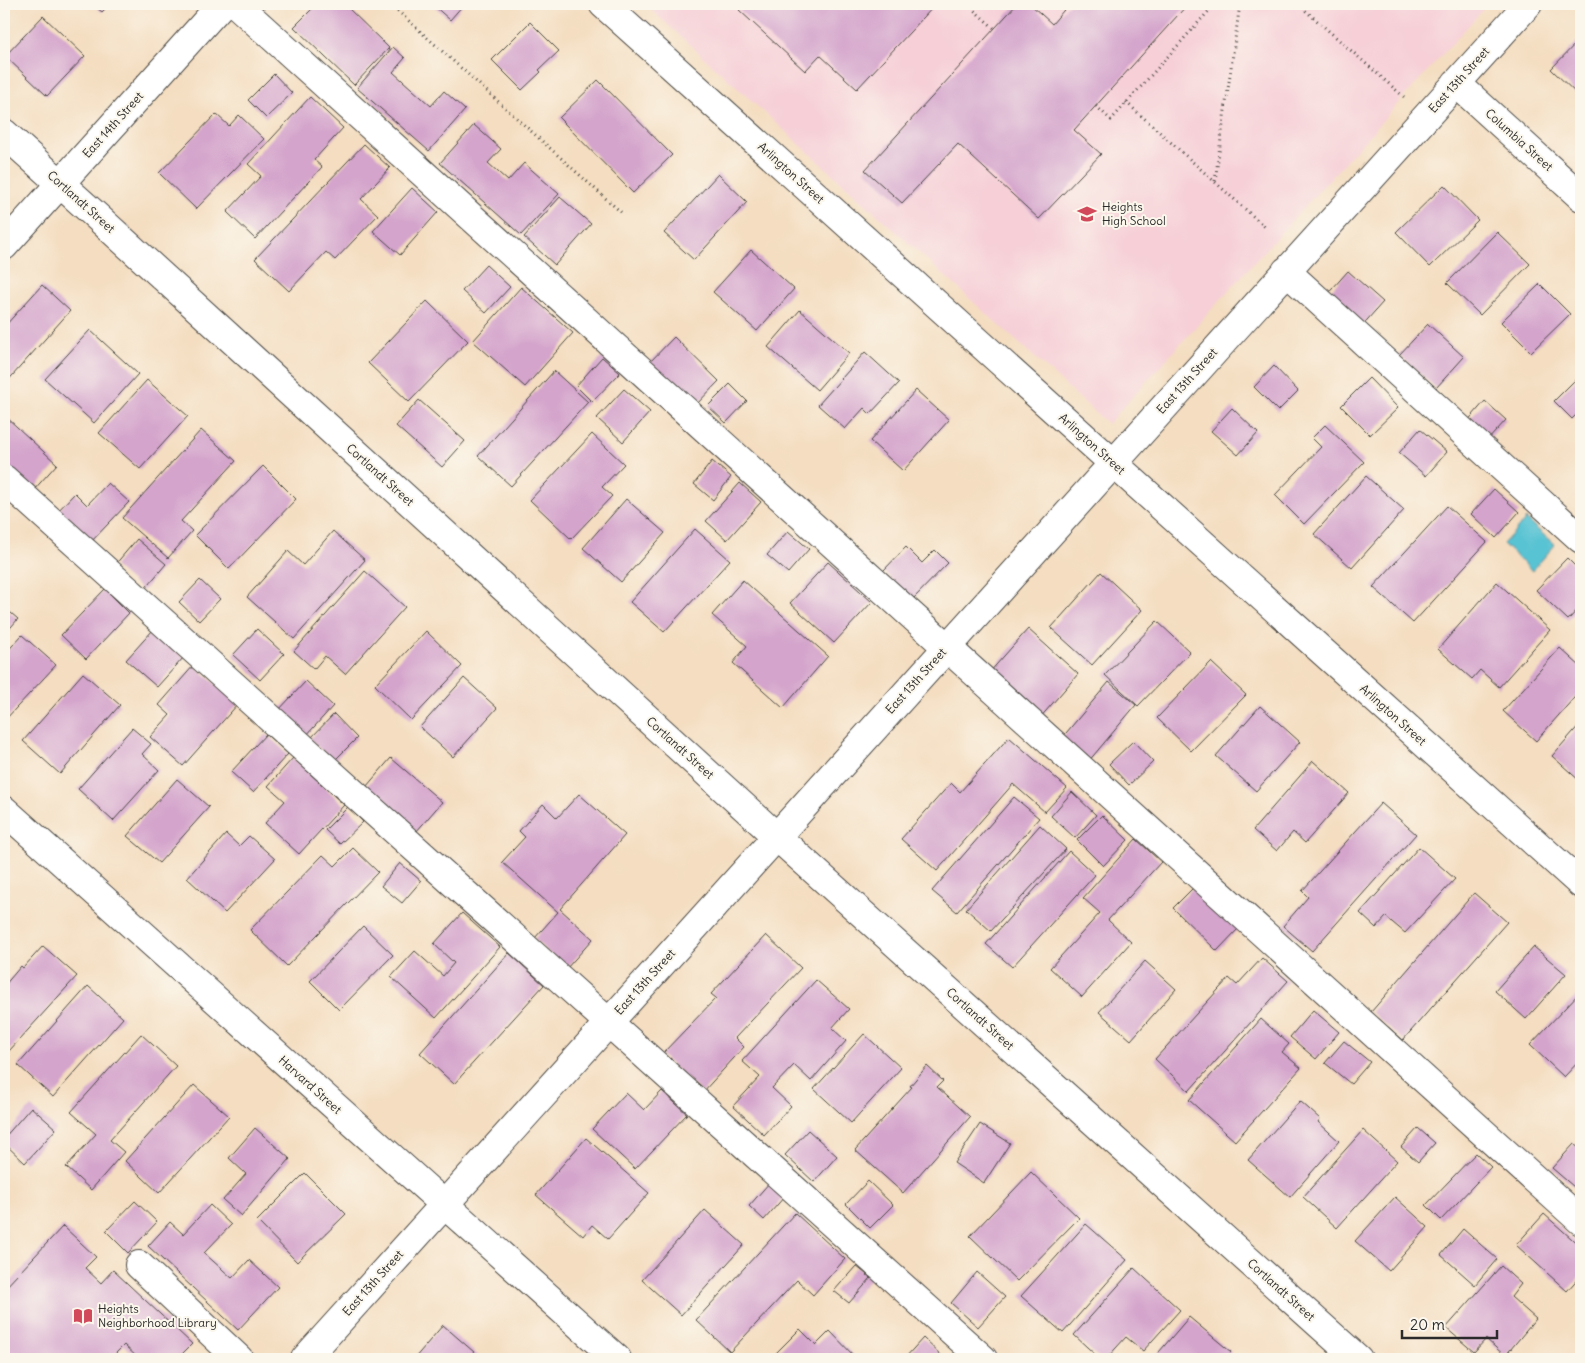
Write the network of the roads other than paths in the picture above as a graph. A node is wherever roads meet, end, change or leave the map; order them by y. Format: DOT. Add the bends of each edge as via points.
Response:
graph roads {
  1 [pos="222,4"];
  2 [pos="236,4"];
  3 [pos="603,4"];
  4 [pos="1528,4"];
  5 [pos="1456,83"];
  6 [pos="4,133"];
  7 [pos="60,184"];
  8 [pos="1581,197"];
  9 [pos="4,246"];
  10 [pos="1286,271"];
  11 [pos="1113,462"];
  12 [pos="4,479"];
  13 [pos="1581,539"];
  14 [pos="947,647"];
  15 [pos="4,810"];
  16 [pos="776,836"];
  17 [pos="1581,884"];
  18 [pos="609,1022"];
  19 [pos="444,1205"];
  20 [pos="1581,1221"];
  21 [pos="139,1265"];
  22 [pos="239,1359"];
  23 [pos="304,1359"];
  24 [pos="617,1359"];
  25 [pos="983,1359"];
  26 [pos="1358,1359"];
  1 -- 7 [label="street, East 14th Street"];
  2 -- 14 [label="street"];
  3 -- 11 [label="street, Arlington Street"];
  4 -- 5 [label="street, East 13th Street"];
  5 -- 8 [label="street, Columbia Street"];
  5 -- 10 [label="street, East 13th Street"];
  6 -- 7 [label="street, Cortlandt Street"];
  7 -- 9 [label="street, East 14th Street"];
  7 -- 16 [label="street, Cortlandt Street"];
  10 -- 11 [label="street, East 13th Street"];
  10 -- 13 [label="street"];
  11 -- 14 [label="street, East 13th Street"];
  11 -- 17 [label="street, Arlington Street"];
  12 -- 18 [label="street"];
  14 -- 16 [label="street, East 13th Street"];
  14 -- 20 [label="street"];
  15 -- 19 [label="street, Harvard Street"];
  16 -- 18 [label="street, East 13th Street"];
  16 -- 26 [label="street, Cortlandt Street"];
  18 -- 19 [label="street, East 13th Street"];
  18 -- 25 [label="street"];
  19 -- 23 [label="street, East 13th Street"];
  19 -- 24 [label="street, Harvard Street"];
  21 -- 22 [label="street"];
}
